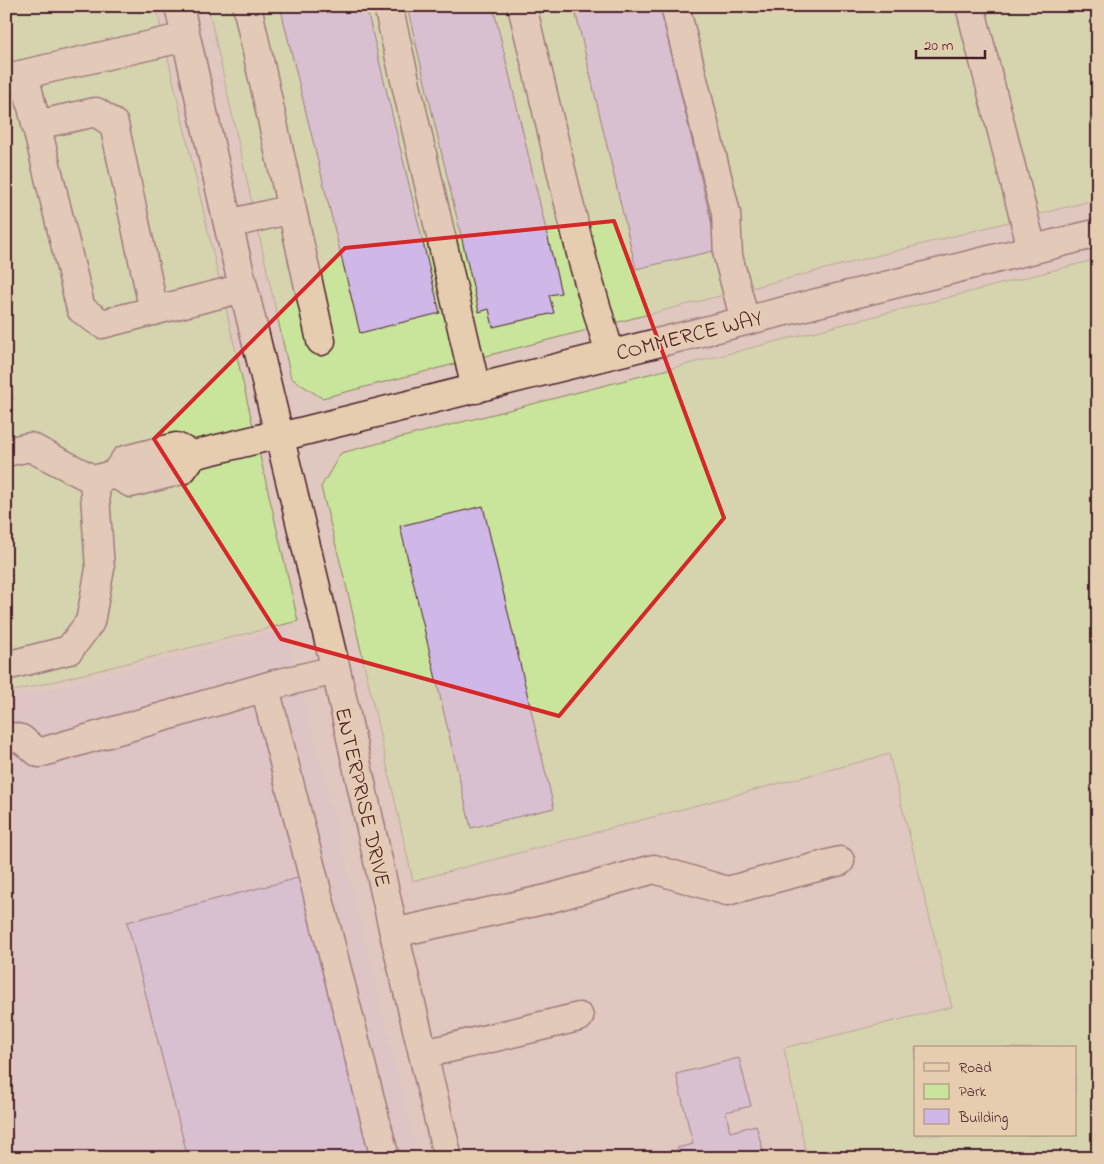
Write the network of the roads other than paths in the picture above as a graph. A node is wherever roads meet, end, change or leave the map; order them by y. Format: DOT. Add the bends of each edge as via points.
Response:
graph roads {
  1 [pos="179,6"];
  2 [pos="247,6"];
  3 [pos="388,6"];
  4 [pos="522,6"];
  5 [pos="675,6"];
  6 [pos="970,6"];
  7 [pos="186,37"];
  8 [pos="15,76"];
  9 [pos="36,125"];
  10 [pos="292,209"];
  11 [pos="228,224"];
  12 [pos="1098,233"];
  13 [pos="1032,250"];
  14 [pos="243,288"];
  15 [pos="154,310"];
  16 [pos="745,321"];
  17 [pos="321,341"];
  18 [pos="610,354"];
  19 [pos="476,389"];
  20 [pos="280,435"];
  21 [pos="6,452"];
  22 [pos="105,477"];
  23 [pos="6,666"];
  24 [pos="336,670"];
  25 [pos="265,688"];
  26 [pos="6,736"];
  27 [pos="840,861"];
  28 [pos="394,933"];
  29 [pos="579,1017"];
  30 [pos="424,1054"];
  31 [pos="385,1158"];
  32 [pos="448,1158"];
  1 -- 7 [label="street, ENTERPRISE DRIVE"];
  2 -- 10 [label="street"];
  3 -- 19 [label="street"];
  4 -- 18 [label="street" via="583,262"];
  5 -- 16 [label="street" via="726,214 728,256"];
  6 -- 13 [label="street"];
  7 -- 8 [label="street"];
  7 -- 11 [label="street, ENTERPRISE DRIVE"];
  8 -- 9 [label="street"];
  9 -- 15 [label="street" via="81,309 102,324"];
  9 -- 15 [label="street" via="96,112 114,124"];
  10 -- 11 [label="street"];
  10 -- 17 [label="street"];
  11 -- 14 [label="street, ENTERPRISE DRIVE"];
  12 -- 13 [label="street, COMMERCE WAY"];
  13 -- 16 [label="street, COMMERCE WAY"];
  14 -- 15 [label="street"];
  14 -- 20 [label="street, ENTERPRISE DRIVE"];
  16 -- 18 [label="street, COMMERCE WAY"];
  18 -- 19 [label="street, COMMERCE WAY"];
  19 -- 20 [label="street, COMMERCE WAY"];
  20 -- 22 [label="street, COMMERCE WAY" via="193,455 176,447 125,460"];
  20 -- 24 [label="street, ENTERPRISE DRIVE"];
  21 -- 22 [label="street" via="30,447"];
  22 -- 23 [label="street" via="100,569 90,622 69,650"];
  24 -- 25 [label="street"];
  24 -- 28 [label="street, ENTERPRISE DRIVE"];
  25 -- 26 [label="street" via="39,753 21,739"];
  25 -- 31 [label="street"];
  27 -- 28 [label="street" via="727,891 654,869 547,899"];
  28 -- 30 [label="street, ENTERPRISE DRIVE"];
  29 -- 30 [label="street"];
  30 -- 32 [label="street, ENTERPRISE DRIVE"];
}
